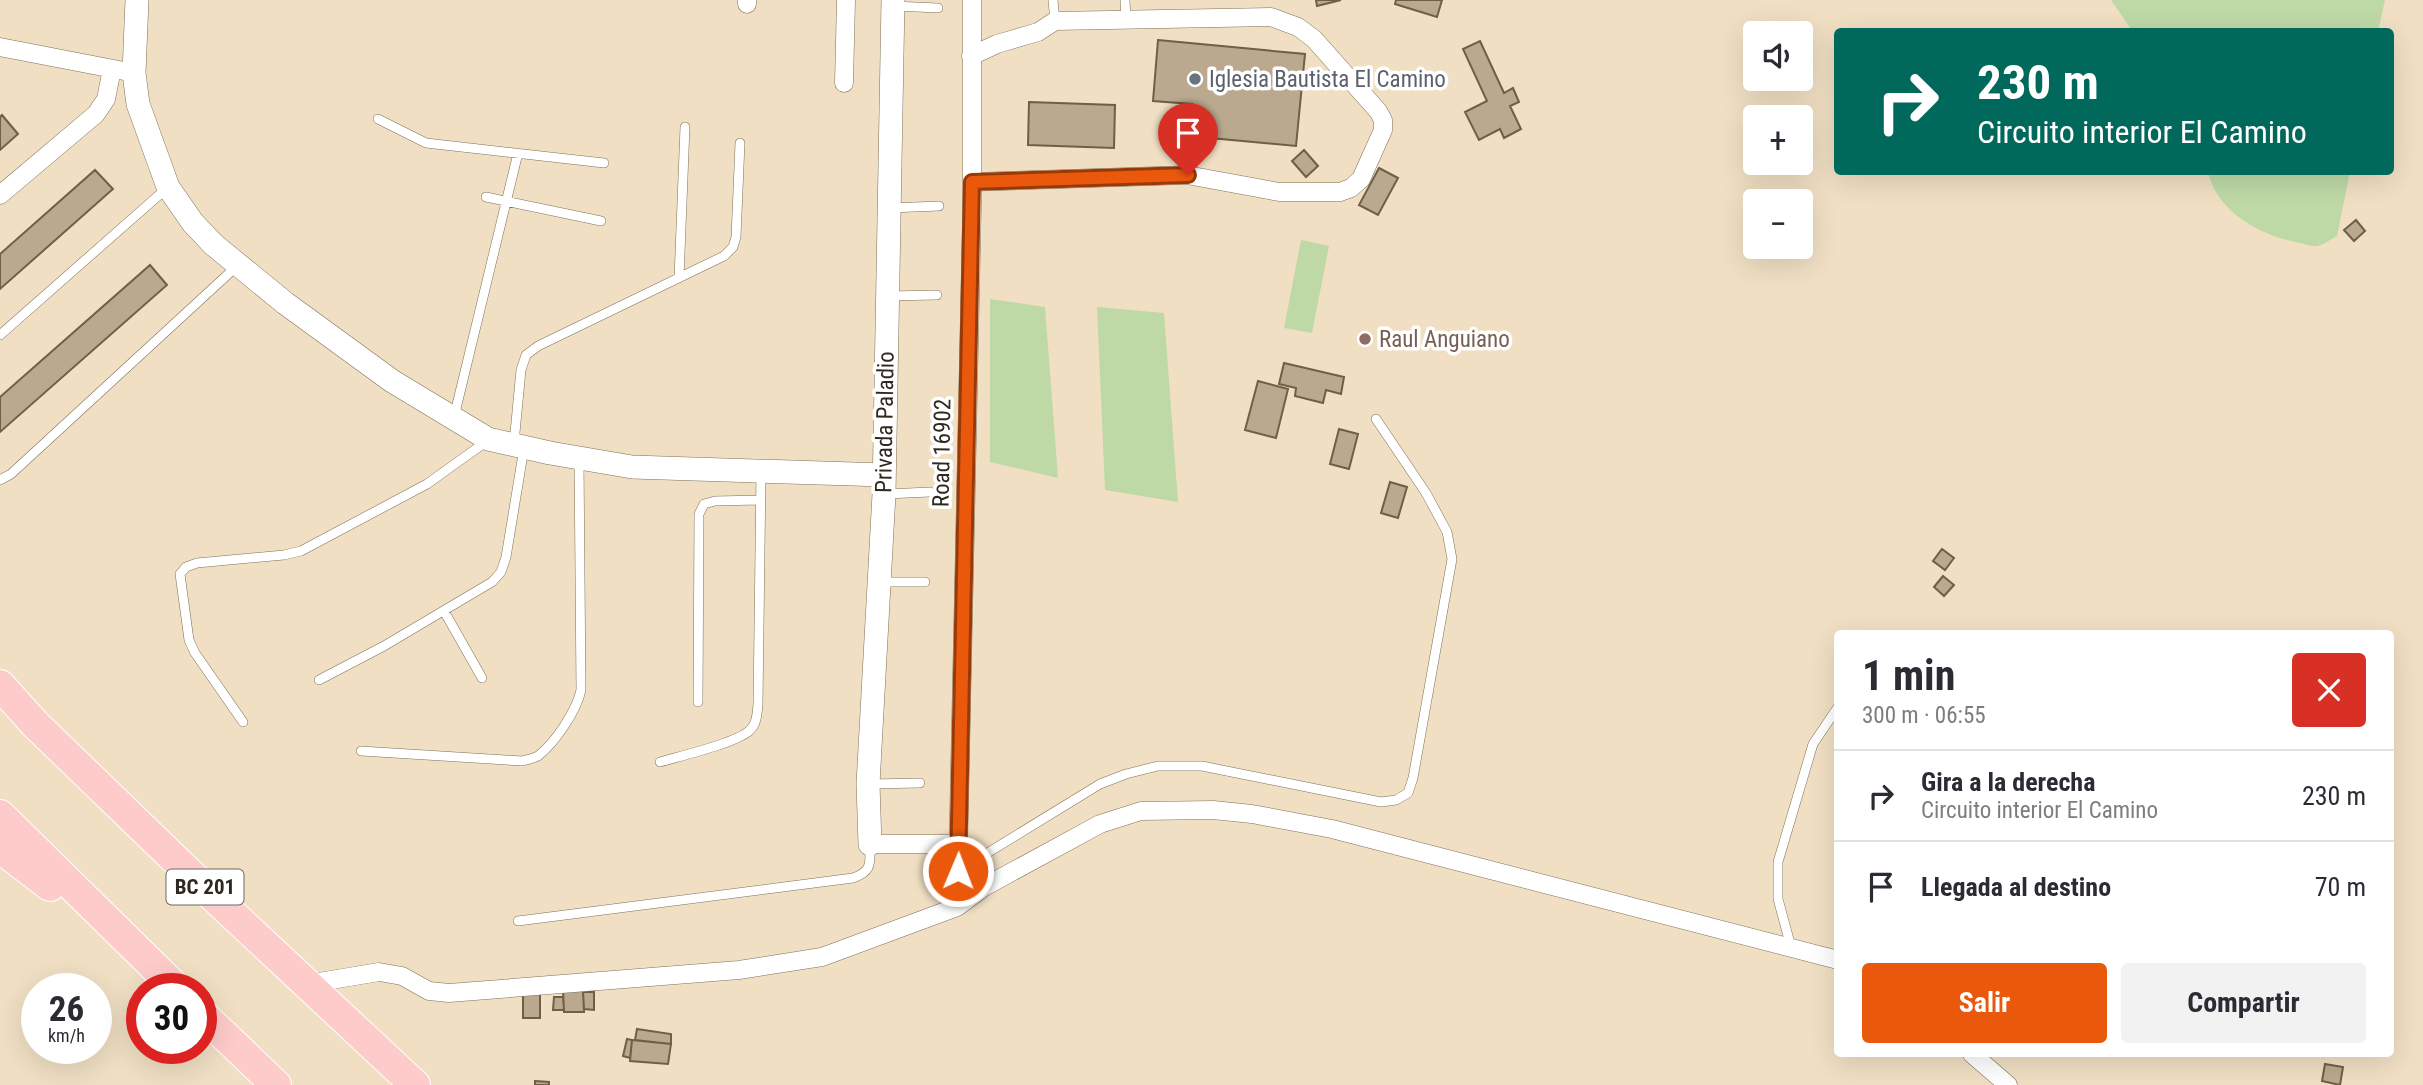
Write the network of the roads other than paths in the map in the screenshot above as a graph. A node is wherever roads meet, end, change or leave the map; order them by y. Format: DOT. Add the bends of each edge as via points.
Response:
graph roads {
  1 [pos="137,0"];
  2 [pos="846,0"];
  3 [pos="972,0"];
  4 [pos="1053,0"];
  5 [pos="1125,0"];
  6 [pos="892,3"];
  7 [pos="939,8"];
  8 [pos="1126,20"];
  9 [pos="1055,21"];
  10 [pos="3,51"];
  11 [pos="971,56"];
  12 [pos="123,71"];
  13 [pos="844,83"];
  14 [pos="378,119"];
  15 [pos="685,127"];
  16 [pos="740,143"];
  17 [pos="518,153"];
  18 [pos="604,163"];
  19 [pos="972,182"];
  20 [pos="168,187"];
  21 [pos="0,195"];
  22 [pos="486,197"];
  23 [pos="507,201"];
  24 [pos="939,206"];
  25 [pos="888,208"];
  26 [pos="601,221"];
  27 [pos="239,265"];
  28 [pos="679,278"];
  29 [pos="937,295"];
  30 [pos="887,296"];
  31 [pos="0,335"];
  32 [pos="454,419"];
  33 [pos="1376,419"];
  34 [pos="488,439"];
  35 [pos="518,447"];
  36 [pos="579,458"];
  37 [pos="761,471"];
  38 [pos="0,480"];
  39 [pos="884,484"];
  40 [pos="930,492"];
  41 [pos="760,500"];
  42 [pos="925,582"];
  43 [pos="879,583"];
  44 [pos="444,611"];
  45 [pos="482,678"];
  46 [pos="319,680"];
  47 [pos="0,684"];
  48 [pos="698,702"];
  49 [pos="1834,713"];
  50 [pos="243,722"];
  51 [pos="361,751"];
  52 [pos="660,762"];
  53 [pos="920,783"];
  54 [pos="868,784"];
  55 [pos="0,815"];
  56 [pos="870,844"];
  57 [pos="959,844"];
  58 [pos="0,848"];
  59 [pos="958,871"];
  60 [pos="957,907"];
  61 [pos="518,921"];
  62 [pos="1791,947"];
  63 [pos="1834,959"];
  64 [pos="154,966"];
  65 [pos="161,973"];
  66 [pos="307,984"];
  67 [pos="217,1028"];
  68 [pos="1975,1057"];
  69 [pos="276,1085"];
  70 [pos="415,1085"];
  71 [pos="2008,1085"];
  1 -- 12 [label="street"];
  2 -- 13 [label="street"];
  3 -- 11 [label="street, Road 16902"];
  4 -- 9 [label="lane"];
  5 -- 8 [label="lane"];
  6 -- 7 [label="lane"];
  6 -- 25 [label="street, Privada Paladio"];
  8 -- 9 [label="street"];
  8 -- 19 [label="street" via="1271,17 1298,27 1314,39 1383,120 1361,179 1340,192 1279,192 1188,175"];
  9 -- 11 [label="street" via="1038,32"];
  10 -- 12 [label="street"];
  11 -- 19 [label="street, Road 16902"];
  12 -- 20 [label="street"];
  12 -- 21 [label="street" via="96,114"];
  14 -- 17 [label="lane" via="426,144"];
  15 -- 28 [label="lane"];
  16 -- 28 [label="lane" via="733,247"];
  17 -- 18 [label="lane"];
  17 -- 23 [label="lane"];
  19 -- 57 [label="street, Road 16902"];
  20 -- 27 [label="street" via="214,246"];
  20 -- 31 [label="lane"];
  22 -- 23 [label="lane"];
  23 -- 26 [label="lane"];
  23 -- 32 [label="lane"];
  24 -- 25 [label="lane"];
  25 -- 30 [label="street, Privada Paladio"];
  27 -- 32 [label="street" via="392,382"];
  27 -- 38 [label="lane"];
  28 -- 35 [label="lane" via="526,355 521,370"];
  29 -- 30 [label="lane"];
  30 -- 39 [label="street, Privada Paladio"];
  32 -- 34 [label="street"];
  33 -- 59 [label="lane" via="1447,532 1452,559 1408,793 1381,802 1202,766 1158,766 1100,784"];
  34 -- 35 [label="street"];
  34 -- 50 [label="lane" via="427,484 301,551 186,567 180,574 189,640"];
  35 -- 36 [label="street"];
  35 -- 44 [label="lane" via="501,572"];
  36 -- 37 [label="street" via="632,467"];
  36 -- 51 [label="lane" via="581,690 571,716 537,757 522,761"];
  37 -- 39 [label="street"];
  37 -- 41 [label="lane"];
  39 -- 40 [label="lane"];
  39 -- 43 [label="street, Privada Paladio"];
  41 -- 48 [label="lane" via="715,501 704,504 699,514"];
  41 -- 52 [label="lane" via="756,721 738,737"];
  42 -- 43 [label="lane"];
  43 -- 54 [label="street, Privada Paladio"];
  44 -- 45 [label="lane"];
  44 -- 46 [label="lane"];
  47 -- 66 [label="highway, BC 201"];
  49 -- 62 [label="lane" via="1813,744 1778,862 1778,899"];
  53 -- 54 [label="lane"];
  54 -- 56 [label="street, Privada Paladio"];
  55 -- 64 [label="highway"];
  56 -- 57 [label="street"];
  56 -- 61 [label="lane" via="870,865 864,874 853,878"];
  57 -- 59 [label="street, Road 16902"];
  58 -- 64 [label="highway"];
  59 -- 60 [label="street, Road 16902"];
  60 -- 62 [label="street" via="984,887 1100,824 1141,811 1213,810 1332,830"];
  60 -- 66 [label="street" via="822,957 739,970 449,993 429,991 402,976 379,972"];
  62 -- 63 [label="street"];
  64 -- 65 [label="highway"];
  66 -- 70 [label="highway, BC 201"];
  67 -- 69 [label="highway"];
  68 -- 71 [label="street"];
}
